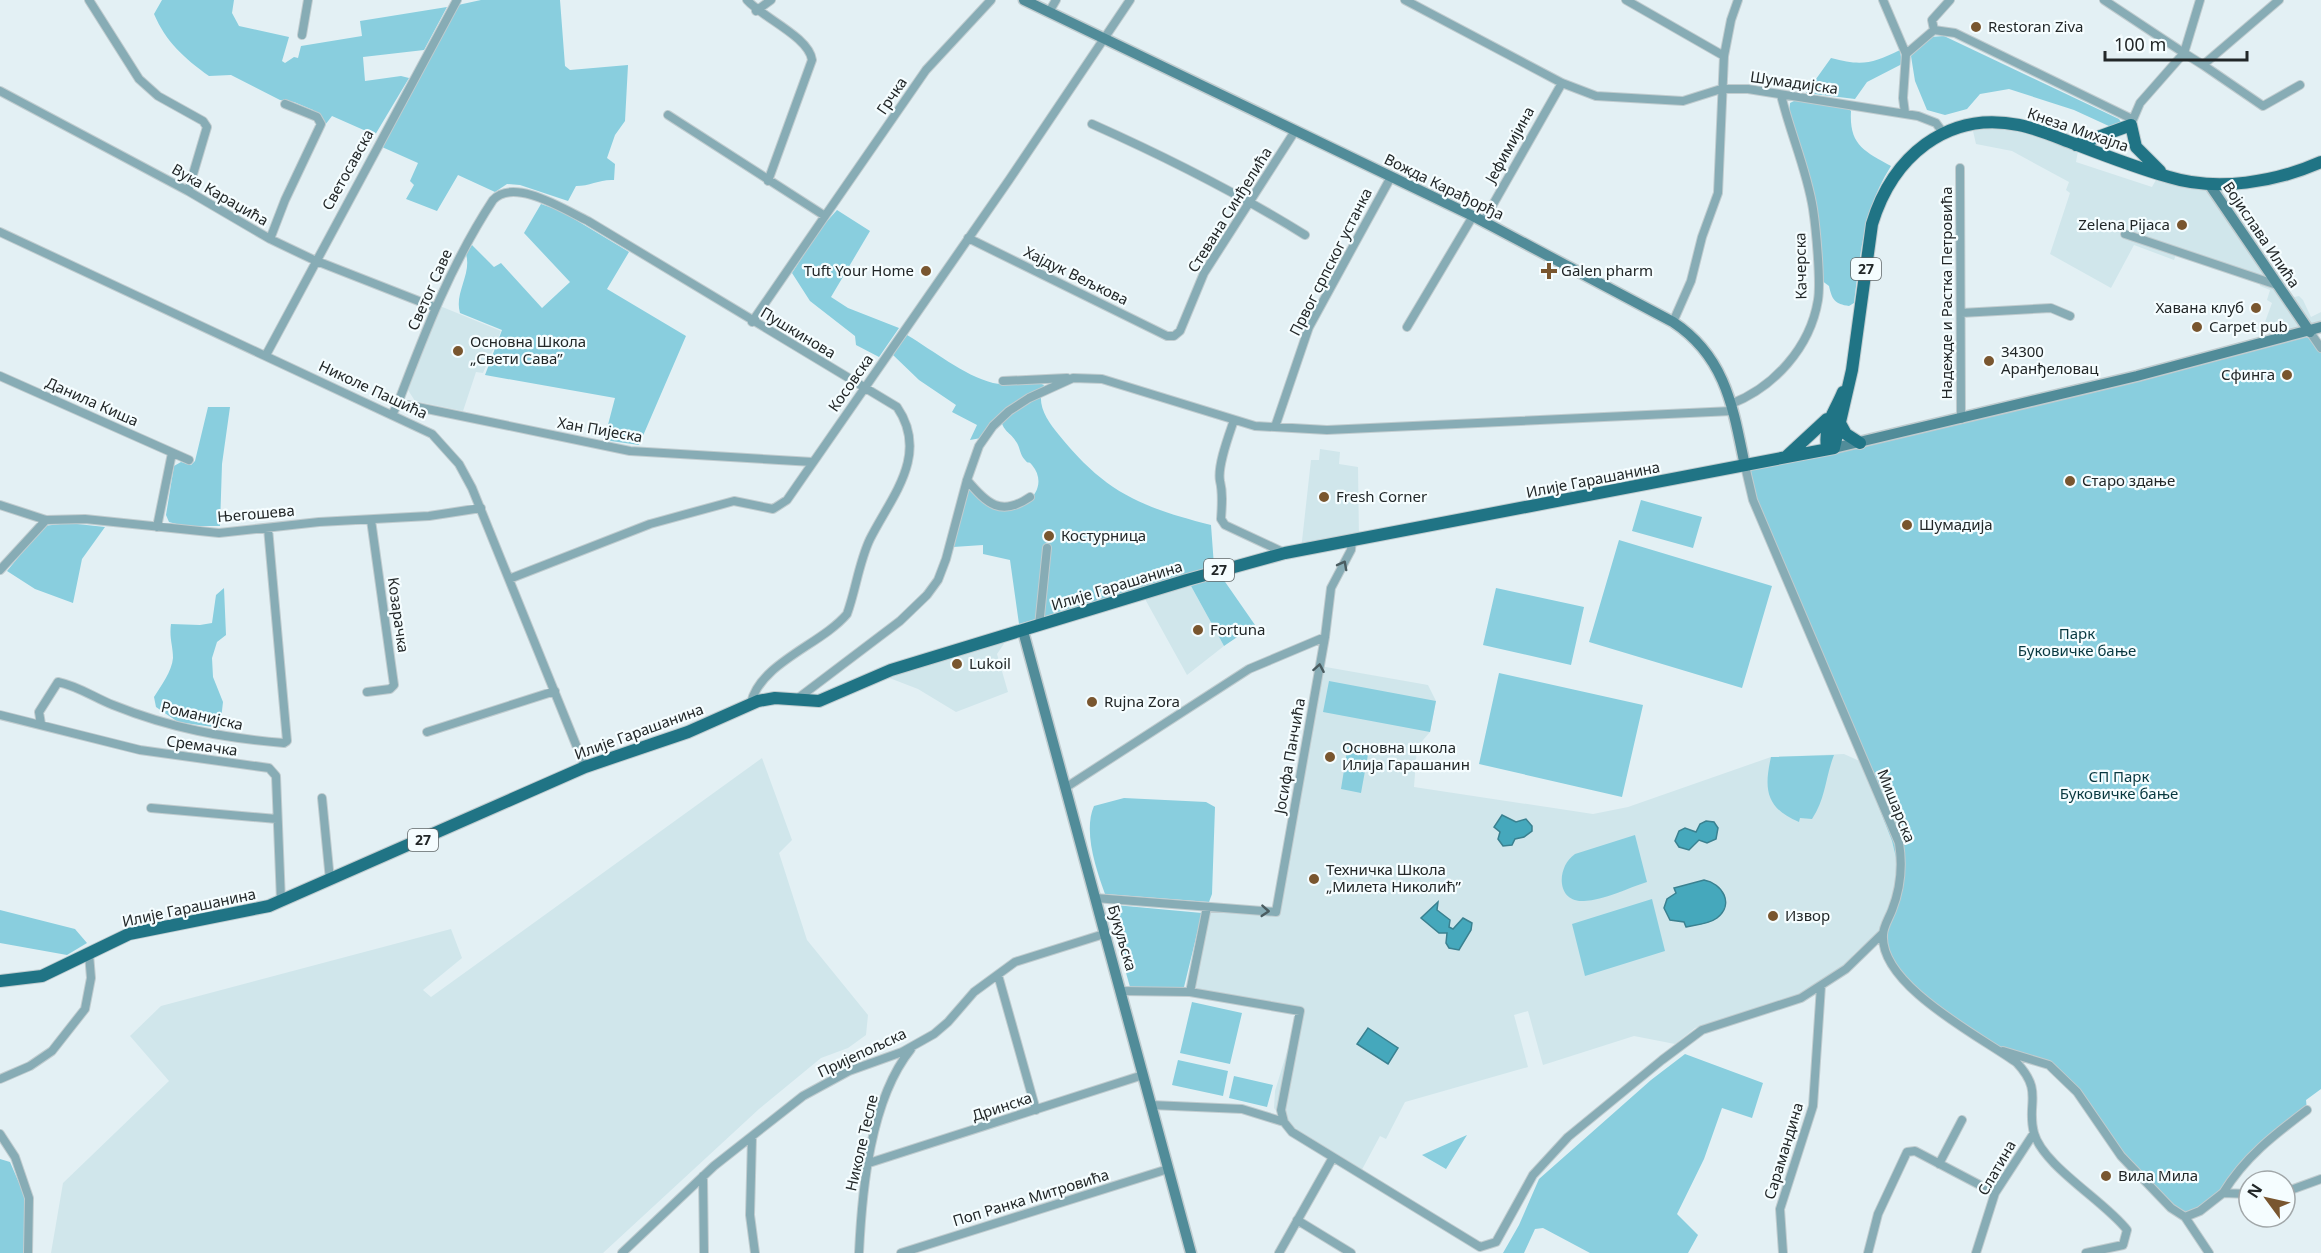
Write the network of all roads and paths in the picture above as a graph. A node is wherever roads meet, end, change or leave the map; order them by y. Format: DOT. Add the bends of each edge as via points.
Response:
graph roads {
  1 [pos="89,0"];
  2 [pos="308,0"];
  3 [pos="457,0"];
  4 [pos="747,0"];
  5 [pos="771,0"];
  6 [pos="991,0"];
  7 [pos="1023,0"];
  8 [pos="1056,0"];
  9 [pos="1130,0"];
  10 [pos="1405,0"];
  11 [pos="1626,0"];
  12 [pos="1738,0"];
  13 [pos="1882,0"];
  14 [pos="1950,0"];
  15 [pos="2104,0"];
  16 [pos="2200,0"];
  17 [pos="2279,0"];
  18 [pos="756,10"];
  19 [pos="1049,12"];
  20 [pos="1934,30"];
  21 [pos="302,35"];
  22 [pos="1104,39"];
  23 [pos="2184,53"];
  24 [pos="1906,54"];
  25 [pos="1724,56"];
  26 [pos="2203,65"];
  27 [pos="1562,83"];
  28 [pos="2300,85"];
  29 [pos="1721,89"];
  30 [pos="0,91"];
  31 [pos="1781,95"];
  32 [pos="285,104"];
  33 [pos="1905,113"];
  34 [pos="668,115"];
  35 [pos="2132,122"];
  36 [pos="1092,124"];
  37 [pos="1295,131"];
  38 [pos="1944,134"];
  39 [pos="2076,145"];
  40 [pos="2321,162"];
  41 [pos="1960,168"];
  42 [pos="2165,176"];
  43 [pos="1390,177"];
  44 [pos="768,181"];
  45 [pos="2209,184"];
  46 [pos="188,191"];
  47 [pos="497,195"];
  48 [pos="1251,201"];
  49 [pos="825,216"];
  50 [pos="1473,216"];
  51 [pos="1483,222"];
  52 [pos="0,232"];
  53 [pos="2125,234"];
  54 [pos="1305,235"];
  55 [pos="968,238"];
  56 [pos="270,239"];
  57 [pos="314,260"];
  58 [pos="2277,285"];
  59 [pos="435,307"];
  60 [pos="1961,313"];
  61 [pos="2070,316"];
  62 [pos="752,322"];
  63 [pos="1673,322"];
  64 [pos="1407,327"];
  65 [pos="2321,327"];
  66 [pos="2310,332"];
  67 [pos="1174,336"];
  68 [pos="2321,348"];
  69 [pos="266,355"];
  70 [pos="0,376"];
  71 [pos="1073,378"];
  72 [pos="1003,381"];
  73 [pos="864,388"];
  74 [pos="398,403"];
  75 [pos="1732,407"];
  76 [pos="393,413"];
  77 [pos="1961,419"];
  78 [pos="1234,420"];
  79 [pos="1834,421"];
  80 [pos="1275,428"];
  81 [pos="1860,442"];
  82 [pos="1831,449"];
  83 [pos="172,453"];
  84 [pos="1784,458"];
  85 [pos="189,460"];
  86 [pos="813,462"];
  87 [pos="1745,466"];
  88 [pos="967,480"];
  89 [pos="1030,497"];
  90 [pos="0,505"];
  91 [pos="481,508"];
  92 [pos="46,520"];
  93 [pos="371,520"];
  94 [pos="157,527"];
  95 [pos="268,528"];
  96 [pos="1352,540"];
  97 [pos="1047,548"];
  98 [pos="1285,553"];
  99 [pos="0,570"];
  100 [pos="509,579"];
  101 [pos="1039,626"];
  102 [pos="1023,631"];
  103 [pos="1325,637"];
  104 [pos="555,691"];
  105 [pos="367,692"];
  106 [pos="795,700"];
  107 [pos="751,703"];
  108 [pos="0,715"];
  109 [pos="41,724"];
  110 [pos="427,732"];
  111 [pos="585,767"];
  112 [pos="1065,788"];
  113 [pos="322,798"];
  114 [pos="151,808"];
  115 [pos="277,819"];
  116 [pos="330,880"];
  117 [pos="1095,898"];
  118 [pos="281,901"];
  119 [pos="1207,907"];
  120 [pos="1882,933"];
  121 [pos="1104,934"];
  122 [pos="88,954"];
  123 [pos="998,975"];
  124 [pos="0,981"];
  125 [pos="1821,986"];
  126 [pos="1122,991"];
  127 [pos="1190,992"];
  128 [pos="914,1045"];
  129 [pos="1999,1050"];
  130 [pos="1143,1075"];
  131 [pos="0,1079"];
  132 [pos="1151,1105"];
  133 [pos="1036,1110"];
  134 [pos="2307,1110"];
  135 [pos="1962,1120"];
  136 [pos="1284,1122"];
  137 [pos="2034,1133"];
  138 [pos="0,1134"];
  139 [pos="752,1137"];
  140 [pos="1332,1159"];
  141 [pos="869,1162"];
  142 [pos="1939,1164"];
  143 [pos="1168,1169"];
  144 [pos="703,1176"];
  145 [pos="2321,1179"];
  146 [pos="2297,1188"];
  147 [pos="1995,1193"];
  148 [pos="2223,1193"];
  149 [pos="2237,1194"];
  150 [pos="2185,1217"];
  151 [pos="1297,1220"];
  152 [pos="2126,1241"];
  153 [pos="28,1253"];
  154 [pos="622,1253"];
  155 [pos="704,1253"];
  156 [pos="755,1253"];
  157 [pos="859,1253"];
  158 [pos="901,1253"];
  159 [pos="1191,1253"];
  160 [pos="1279,1253"];
  161 [pos="1351,1253"];
  162 [pos="1783,1253"];
  163 [pos="1868,1253"];
  164 [pos="1976,1253"];
  165 [pos="2086,1253"];
  166 [pos="2131,1253"];
  167 [pos="2209,1253"];
  1 -- 46 [label="street" via="139,79 207,127"];
  2 -- 21 [label="street"];
  3 -- 57 [label="street, Светосавска"];
  4 -- 18 [label="street"];
  5 -- 18 [label="street"];
  6 -- 49 [label="street, Грчка" via="926,70"];
  7 -- 19 [label="main road, Вожда Карађорђа"];
  8 -- 19 [label="street"];
  9 -- 22 [label="street, Косовска"];
  10 -- 27 [label="street, Шумадијска"];
  11 -- 25 [label="street"];
  12 -- 25 [label="street"];
  13 -- 24 [label="street"];
  14 -- 20 [label="street" via="1932,20"];
  15 -- 23 [label="street"];
  16 -- 23 [label="street"];
  17 -- 26 [label="street"];
  18 -- 44 [label="street" via="806,45 812,60"];
  19 -- 22 [label="main road, Вожда Карађорђа"];
  20 -- 24 [label="street"];
  20 -- 35 [label="street" via="1955,33"];
  22 -- 37 [label="main road, Вожда Карађорђа"];
  22 -- 55 [label="street, Косовска"];
  23 -- 26 [label="street"];
  23 -- 35 [label="street" via="2145,96"];
  24 -- 33 [label="street"];
  25 -- 29 [label="street"];
  26 -- 28 [label="street" via="2263,106"];
  27 -- 29 [label="street, Шумадијска" via="1596,96 1652,101 1683,101"];
  27 -- 51 [label="street, Јефимијина"];
  29 -- 31 [label="street, Шумадијска"];
  29 -- 63 [label="street" via="1718,193 1691,281"];
  30 -- 46 [label="street, Вука Караџића"];
  31 -- 33 [label="street, Шумадијска"];
  31 -- 75 [label="street, Качерска" via="1813,210 1818,298 1805,336 1785,368"];
  32 -- 56 [label="street" via="317,117 321,124"];
  33 -- 38 [label="street, Шумадијска" via="1936,123"];
  34 -- 44 [label="street"];
  35 -- 39 [label="main road"];
  35 -- 42 [label="main road" via="2136,147"];
  36 -- 48 [label="street" via="1184,165"];
  37 -- 43 [label="main road, Вожда Карађорђа"];
  37 -- 48 [label="street, Стевана Синђелића"];
  38 -- 39 [label="main road, Кнеза Михајла / 27" via="1974,125 2007,123"];
  38 -- 79 [label="main road, Кнеза Михајла / 27" via="1928,141 1903,163 1878,205 1852,370"];
  39 -- 42 [label="main road, Кнеза Михајла / 27"];
  40 -- 45 [label="main road, Кнеза Михајла / 27" via="2263,180"];
  41 -- 60 [label="street, Надежде и Растка Петровића"];
  42 -- 45 [label="main road, Кнеза Михајла / 27"];
  43 -- 50 [label="main road, Вожда Карађорђа"];
  43 -- 80 [label="street, Првог српског устанка" via="1309,327"];
  44 -- 49 [label="street"];
  45 -- 58 [label="main road, Војислава Илића"];
  46 -- 56 [label="street, Вука Караџића"];
  47 -- 59 [label="street, Светог Саве" via="456,261"];
  47 -- 62 [label="street, Пушкинова" via="513,190 548,201 620,240"];
  48 -- 54 [label="street"];
  48 -- 67 [label="street, Стевана Синђелића" via="1204,273"];
  49 -- 62 [label="street, Грчка"];
  50 -- 51 [label="main road, Вожда Карађорђа"];
  50 -- 64 [label="street"];
  51 -- 63 [label="main road, Вожда Карађорђа"];
  52 -- 69 [label="street, Николе Пашића"];
  53 -- 58 [label="street"];
  55 -- 67 [label="street, Хајдук Вељкова" via="1167,336"];
  55 -- 73 [label="street, Косовска"];
  56 -- 57 [label="street, Вука Караџића"];
  57 -- 59 [label="street, Вука Караџића"];
  57 -- 69 [label="street, Светосавска"];
  58 -- 66 [label="main road, Војислава Илића"];
  59 -- 74 [label="street, Светог Саве"];
  60 -- 61 [label="street" via="2051,308"];
  60 -- 77 [label="street, Надежде и Растка Петровића"];
  62 -- 73 [label="street, Пушкинова"];
  63 -- 75 [label="main road, Вожда Карађорђа" via="1698,340 1711,358"];
  65 -- 66 [label="main road, Илије Гарашанина"];
  66 -- 68 [label="street"];
  66 -- 77 [label="main road, Илије Гарашанина"];
  69 -- 76 [label="street, Николе Пашића"];
  70 -- 83 [label="street, Данила Киша"];
  71 -- 72 [label="street"];
  71 -- 78 [label="street" via="1102,379"];
  71 -- 88 [label="street" via="1029,398 1001,419 979,447"];
  73 -- 86 [label="street, Косовска"];
  73 -- 107 [label="street, Пушкинова" via="902,414 909,447 904,482 870,539 847,614 760,683"];
  74 -- 76 [label="street"];
  74 -- 86 [label="street, Хан Пијеска" via="630,451"];
  75 -- 80 [label="street" via="1327,430"];
  75 -- 87 [label="main road, Вожда Карађорђа"];
  76 -- 91 [label="street, Николе Пашића" via="432,434 446,448 459,464"];
  77 -- 81 [label="main road, Илије Гарашанина"];
  78 -- 80 [label="street"];
  78 -- 98 [label="street" via="1221,473 1221,519 1225,525"];
  79 -- 81 [label="main road"];
  79 -- 82 [label="main road, Кнеза Михајла / 27" via="1825,434"];
  79 -- 84 [label="main road, 27"];
  81 -- 82 [label="main road, Илије Гарашанина"];
  82 -- 84 [label="main road, Илије Гарашанина"];
  83 -- 85 [label="street, Данила Киша"];
  83 -- 94 [label="street"];
  84 -- 87 [label="main road, Илије Гарашанина / 27"];
  86 -- 100 [label="street, Косовска" via="779,507 734,501 650,524"];
  87 -- 96 [label="main road, Илије Гарашанина / 27"];
  87 -- 120 [label="street, Мишарска" via="1753,500 1899,843 1901,879"];
  88 -- 89 [label="street" via="984,498 1002,508 1018,505"];
  88 -- 106 [label="street" via="946,559 927,596"];
  90 -- 92 [label="street, Његошева"];
  91 -- 93 [label="street, Његошева"];
  91 -- 100 [label="street, Николе Пашића"];
  92 -- 94 [label="street, Његошева" via="85,519"];
  92 -- 99 [label="street"];
  93 -- 95 [label="street, Његошева"];
  93 -- 105 [label="street, Козарачка" via="394,684 390,689"];
  94 -- 95 [label="street, Његошева" via="219,532"];
  95 -- 109 [label="street, Романијска" via="287,741 228,738 178,726 58,682 39,712"];
  96 -- 98 [label="main road, Илије Гарашанина / 27"];
  103 -- 96 [label="street, Јосифа Панчића, one-way" via="1331,588"];
  97 -- 101 [label="street"];
  98 -- 101 [label="main road, Илије Гарашанина / 27"];
  100 -- 104 [label="street, Николе Пашића"];
  101 -- 102 [label="main road, Илије Гарашанина / 27"];
  102 -- 106 [label="main road, Илије Гарашанина / 27" via="891,670 825,699"];
  102 -- 112 [label="main road, Букуљска"];
  103 -- 112 [label="street" via="1249,669"];
  119 -- 103 [label="street, Јосифа Панчића, one-way" via="1276,912"];
  104 -- 110 [label="street"];
  104 -- 111 [label="street, Николе Пашића"];
  106 -- 107 [label="main road, Илије Гарашанина / 27"];
  107 -- 111 [label="main road, Илије Гарашанина / 27" via="688,732"];
  108 -- 109 [label="street, Сремачка"];
  109 -- 115 [label="street, Сремачка" via="140,750 269,768 276,776"];
  111 -- 116 [label="main road, Илије Гарашанина / 27"];
  112 -- 117 [label="main road, Букуљска"];
  113 -- 116 [label="street"];
  114 -- 115 [label="street"];
  115 -- 118 [label="street, Сремачка"];
  116 -- 118 [label="main road, Илије Гарашанина / 27"];
  117 -- 119 [label="street"];
  117 -- 121 [label="main road, Букуљска"];
  118 -- 122 [label="main road, Илије Гарашанина / 27" via="129,934"];
  119 -- 127 [label="street"];
  120 -- 125 [label="street" via="1860,957"];
  120 -- 129 [label="street" via="1887,960 1915,991"];
  121 -- 123 [label="street, Пријепољска" via="1015,962"];
  121 -- 126 [label="main road, Букуљска"];
  122 -- 124 [label="main road, 27" via="42,976"];
  122 -- 131 [label="street" via="91,978 85,1009 52,1051"];
  123 -- 128 [label="street, Пријепољска" via="974,992 948,1022"];
  123 -- 133 [label="street"];
  125 -- 140 [label="street" via="1801,998 1702,1030 1662,1060 1569,1137 1533,1175 1496,1242 1480,1247"];
  125 -- 162 [label="street, Сарамандина" via="1813,1106 1780,1209"];
  126 -- 127 [label="street"];
  126 -- 130 [label="main road, Букуљска"];
  127 -- 136 [label="street" via="1299,1011 1282,1093"];
  128 -- 139 [label="street, Пријепољска" via="849,1071 803,1096"];
  128 -- 141 [label="street, Николе Тесле" via="896,1071 884,1101"];
  129 -- 137 [label="street" via="2028,1074"];
  129 -- 150 [label="street" via="2049,1065 2077,1092 2121,1156"];
  130 -- 132 [label="main road, Букуљска"];
  130 -- 133 [label="street, Дринска"];
  132 -- 136 [label="street" via="1252,1110"];
  132 -- 143 [label="main road, Букуљска"];
  133 -- 141 [label="street, Дринска"];
  134 -- 148 [label="street" via="2260,1145"];
  135 -- 142 [label="street"];
  136 -- 140 [label="street" via="1298,1138"];
  137 -- 147 [label="street, Слатина"];
  137 -- 152 [label="street" via="2058,1167 2127,1230"];
  138 -- 153 [label="street" via="15,1157 29,1198"];
  139 -- 144 [label="street, Пријепољска"];
  139 -- 156 [label="street" via="750,1215"];
  140 -- 151 [label="street"];
  141 -- 157 [label="street, Николе Тесле"];
  142 -- 147 [label="street"];
  142 -- 163 [label="street" via="1916,1151 1907,1152 1878,1214"];
  143 -- 158 [label="street, Поп Ранка Митровића"];
  143 -- 159 [label="main road, Букуљска"];
  144 -- 154 [label="street, Пријепољска"];
  144 -- 155 [label="street"];
  145 -- 146 [label="street"];
  147 -- 164 [label="street, Слатина"];
  148 -- 149 [label="street"];
  148 -- 150 [label="street"];
  150 -- 167 [label="street"];
  151 -- 160 [label="street"];
  151 -- 161 [label="street"];
  152 -- 165 [label="street" via="2117,1248"];
  152 -- 166 [label="street"];
}
